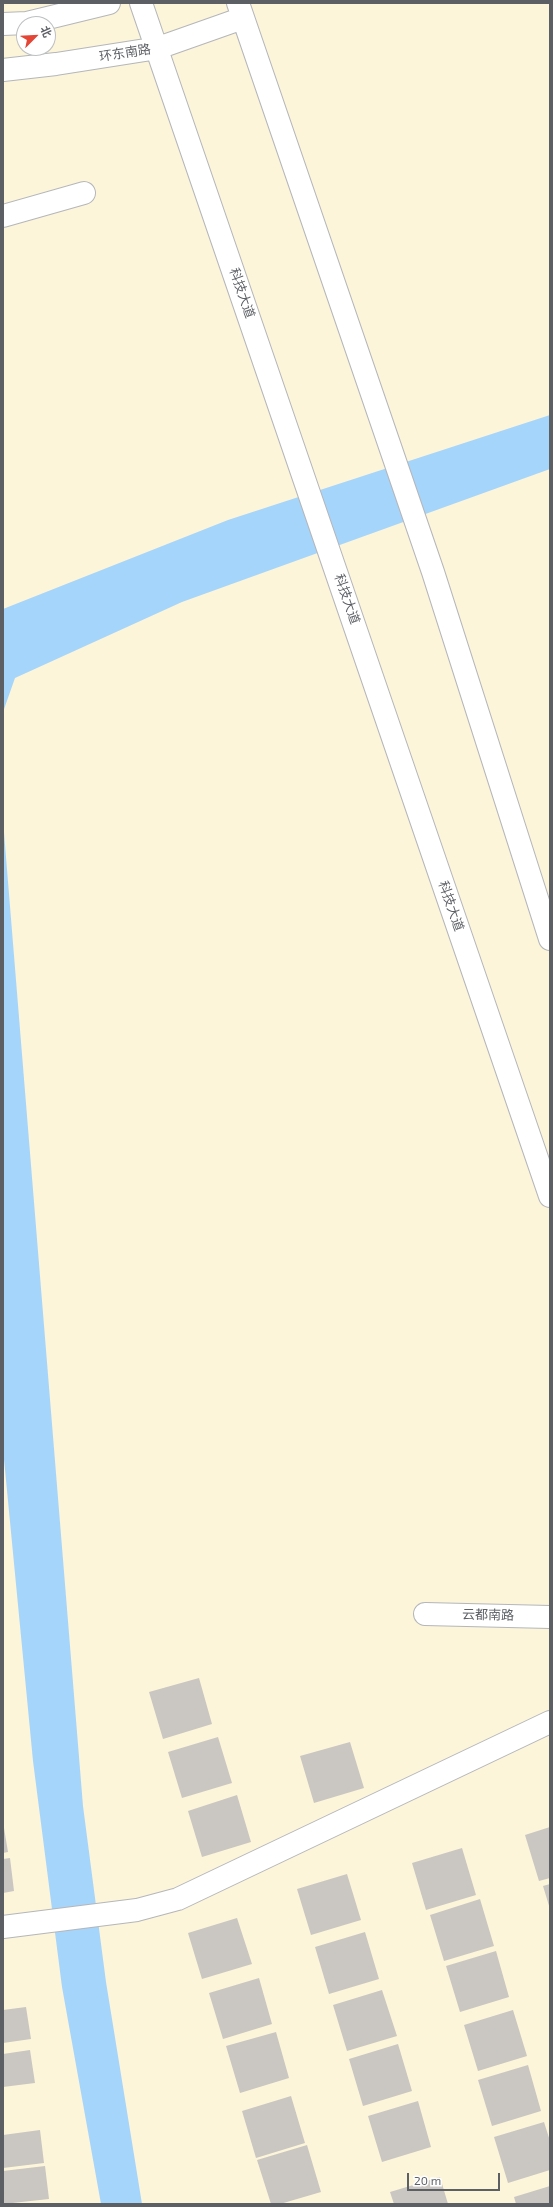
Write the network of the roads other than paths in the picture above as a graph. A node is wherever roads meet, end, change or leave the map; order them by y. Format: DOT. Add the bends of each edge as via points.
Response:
graph roads {
  1 [pos="109,3"];
  2 [pos="142,3"];
  3 [pos="240,11"];
  4 [pos="3,24"];
  5 [pos="158,48"];
  6 [pos="3,70"];
  7 [pos="84,193"];
  8 [pos="3,216"];
  9 [pos="550,939"];
  10 [pos="550,1196"];
  11 [pos="426,1614"];
  12 [pos="550,1617"];
  13 [pos="550,1722"];
  14 [pos="3,1927"];
  1 -- 4 [label="street" via="27,23"];
  2 -- 5 [label="street, 科技大道"];
  3 -- 5 [label="street, 环东南路"];
  3 -- 9 [label="street" via="433,572"];
  5 -- 6 [label="street, 环东南路"];
  5 -- 10 [label="street, 科技大道"];
  7 -- 8 [label="street"];
  11 -- 12 [label="street, 云都南路"];
  13 -- 14 [label="street" via="178,1899 138,1910"];
}
